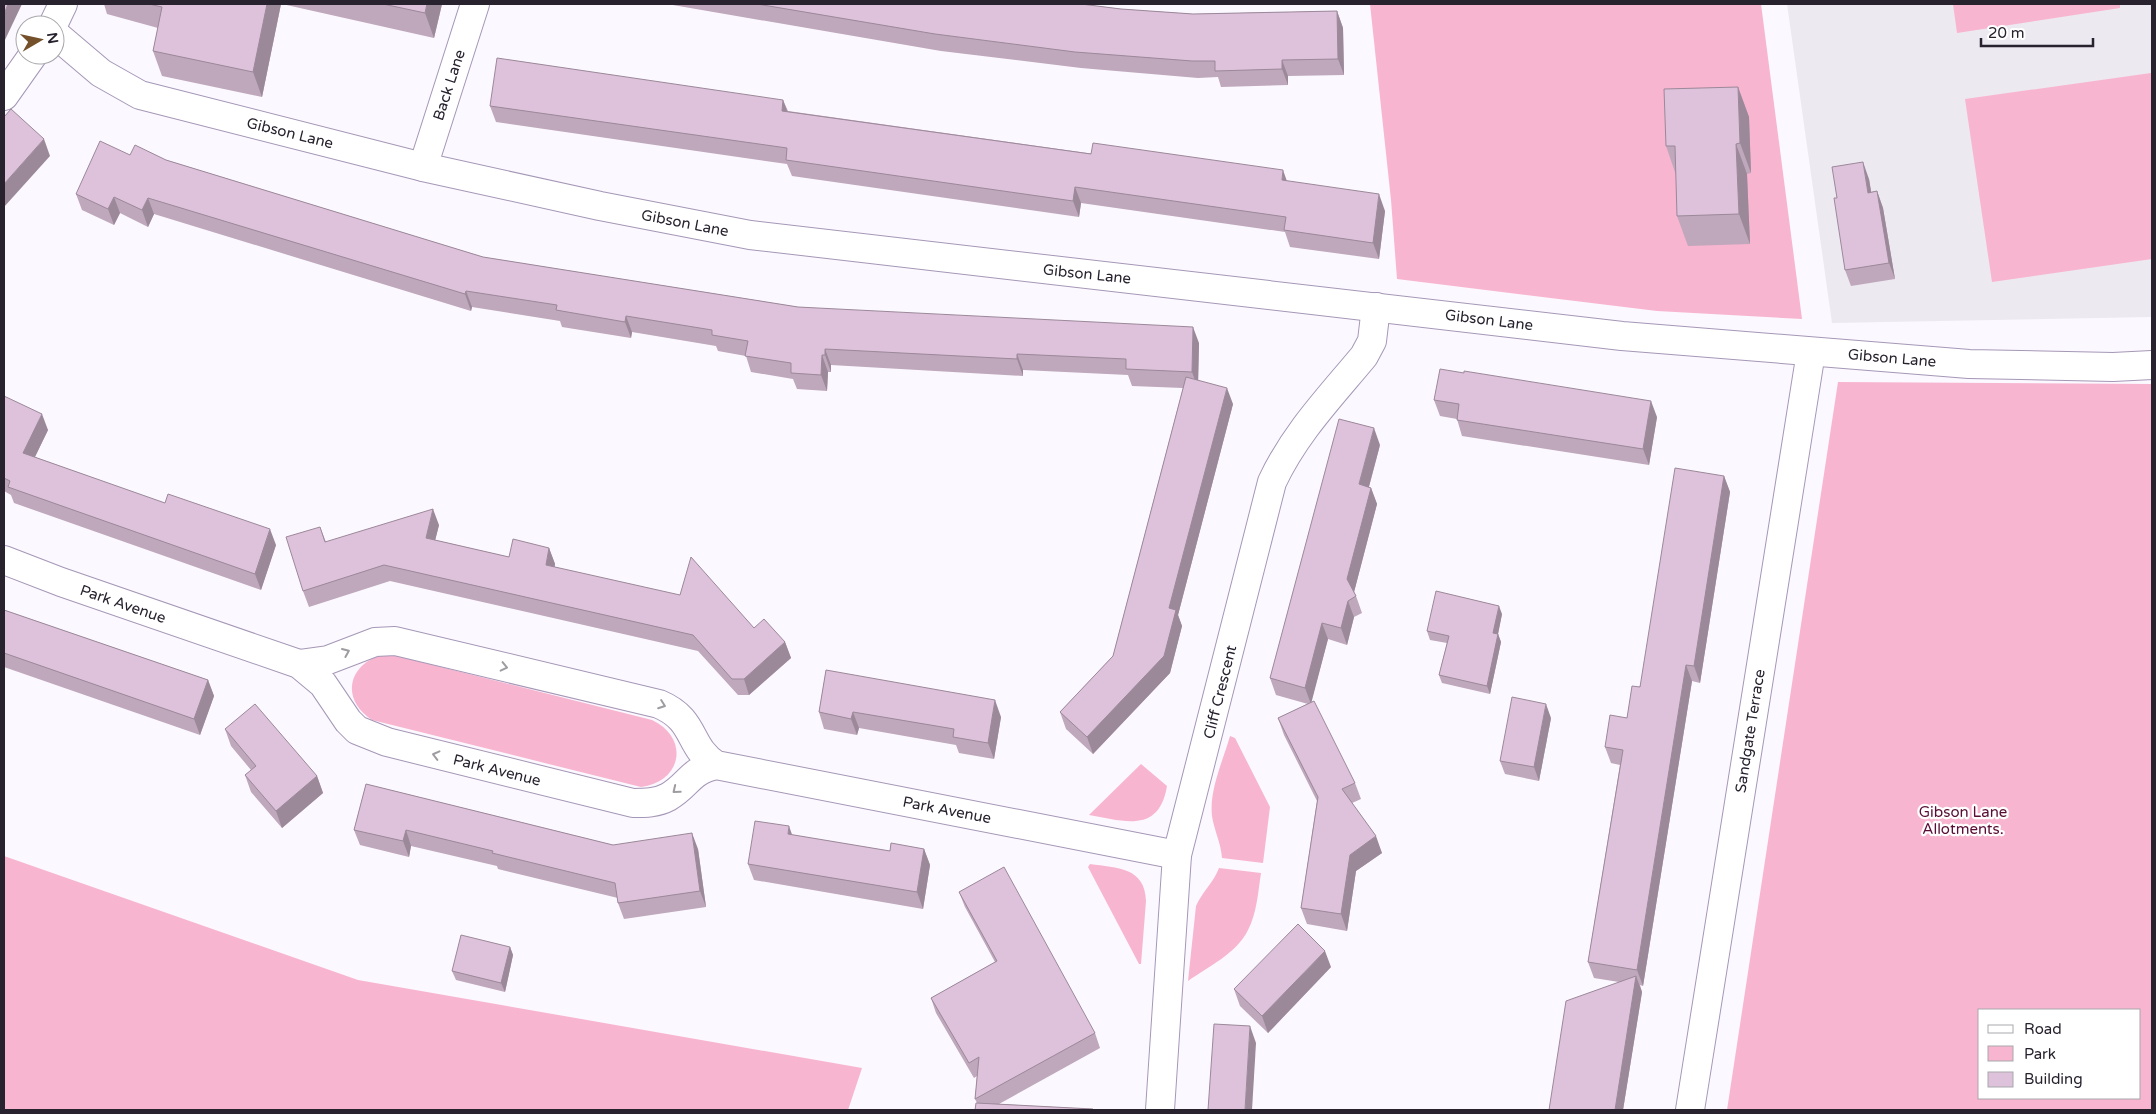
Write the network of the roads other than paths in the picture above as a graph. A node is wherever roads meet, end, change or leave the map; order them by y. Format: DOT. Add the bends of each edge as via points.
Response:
graph roads {
  1 [pos="474,4"];
  2 [pos="65,42"];
  3 [pos="26,65"];
  4 [pos="4,96"];
  5 [pos="423,166"];
  6 [pos="1376,307"];
  7 [pos="1811,352"];
  8 [pos="2152,364"];
  9 [pos="4,560"];
  10 [pos="299,664"];
  11 [pos="716,765"];
  12 [pos="1177,855"];
  13 [pos="1160,1110"];
  14 [pos="1690,1110"];
  1 -- 5 [label="street, Back Lane"];
  2 -- 5 [label="street, Gibson Lane" via="101,73 140,96"];
  3 -- 4 [label="street"];
  5 -- 6 [label="street, Gibson Lane" via="600,206 750,235"];
  6 -- 7 [label="street, Gibson Lane" via="1622,336"];
  6 -- 12 [label="street, Cliff Crescent" via="1372,341 1364,356 1299,434 1272,482"];
  7 -- 8 [label="street, Gibson Lane" via="1969,364 2103,367"];
  7 -- 14 [label="street, Sandgate Terrace"];
  9 -- 10 [label="street, Park Avenue"];
  10 -- 11 [label="street, Park Avenue, one-way" via="328,660 375,642 395,641 660,704 682,718 700,751"];
  11 -- 10 [label="street, Park Avenue, one-way" via="702,769 666,798 650,803 633,803 369,737 348,721 323,684"];
  11 -- 12 [label="street, Park Avenue"];
  12 -- 13 [label="street, Cliff Crescent"];
}
